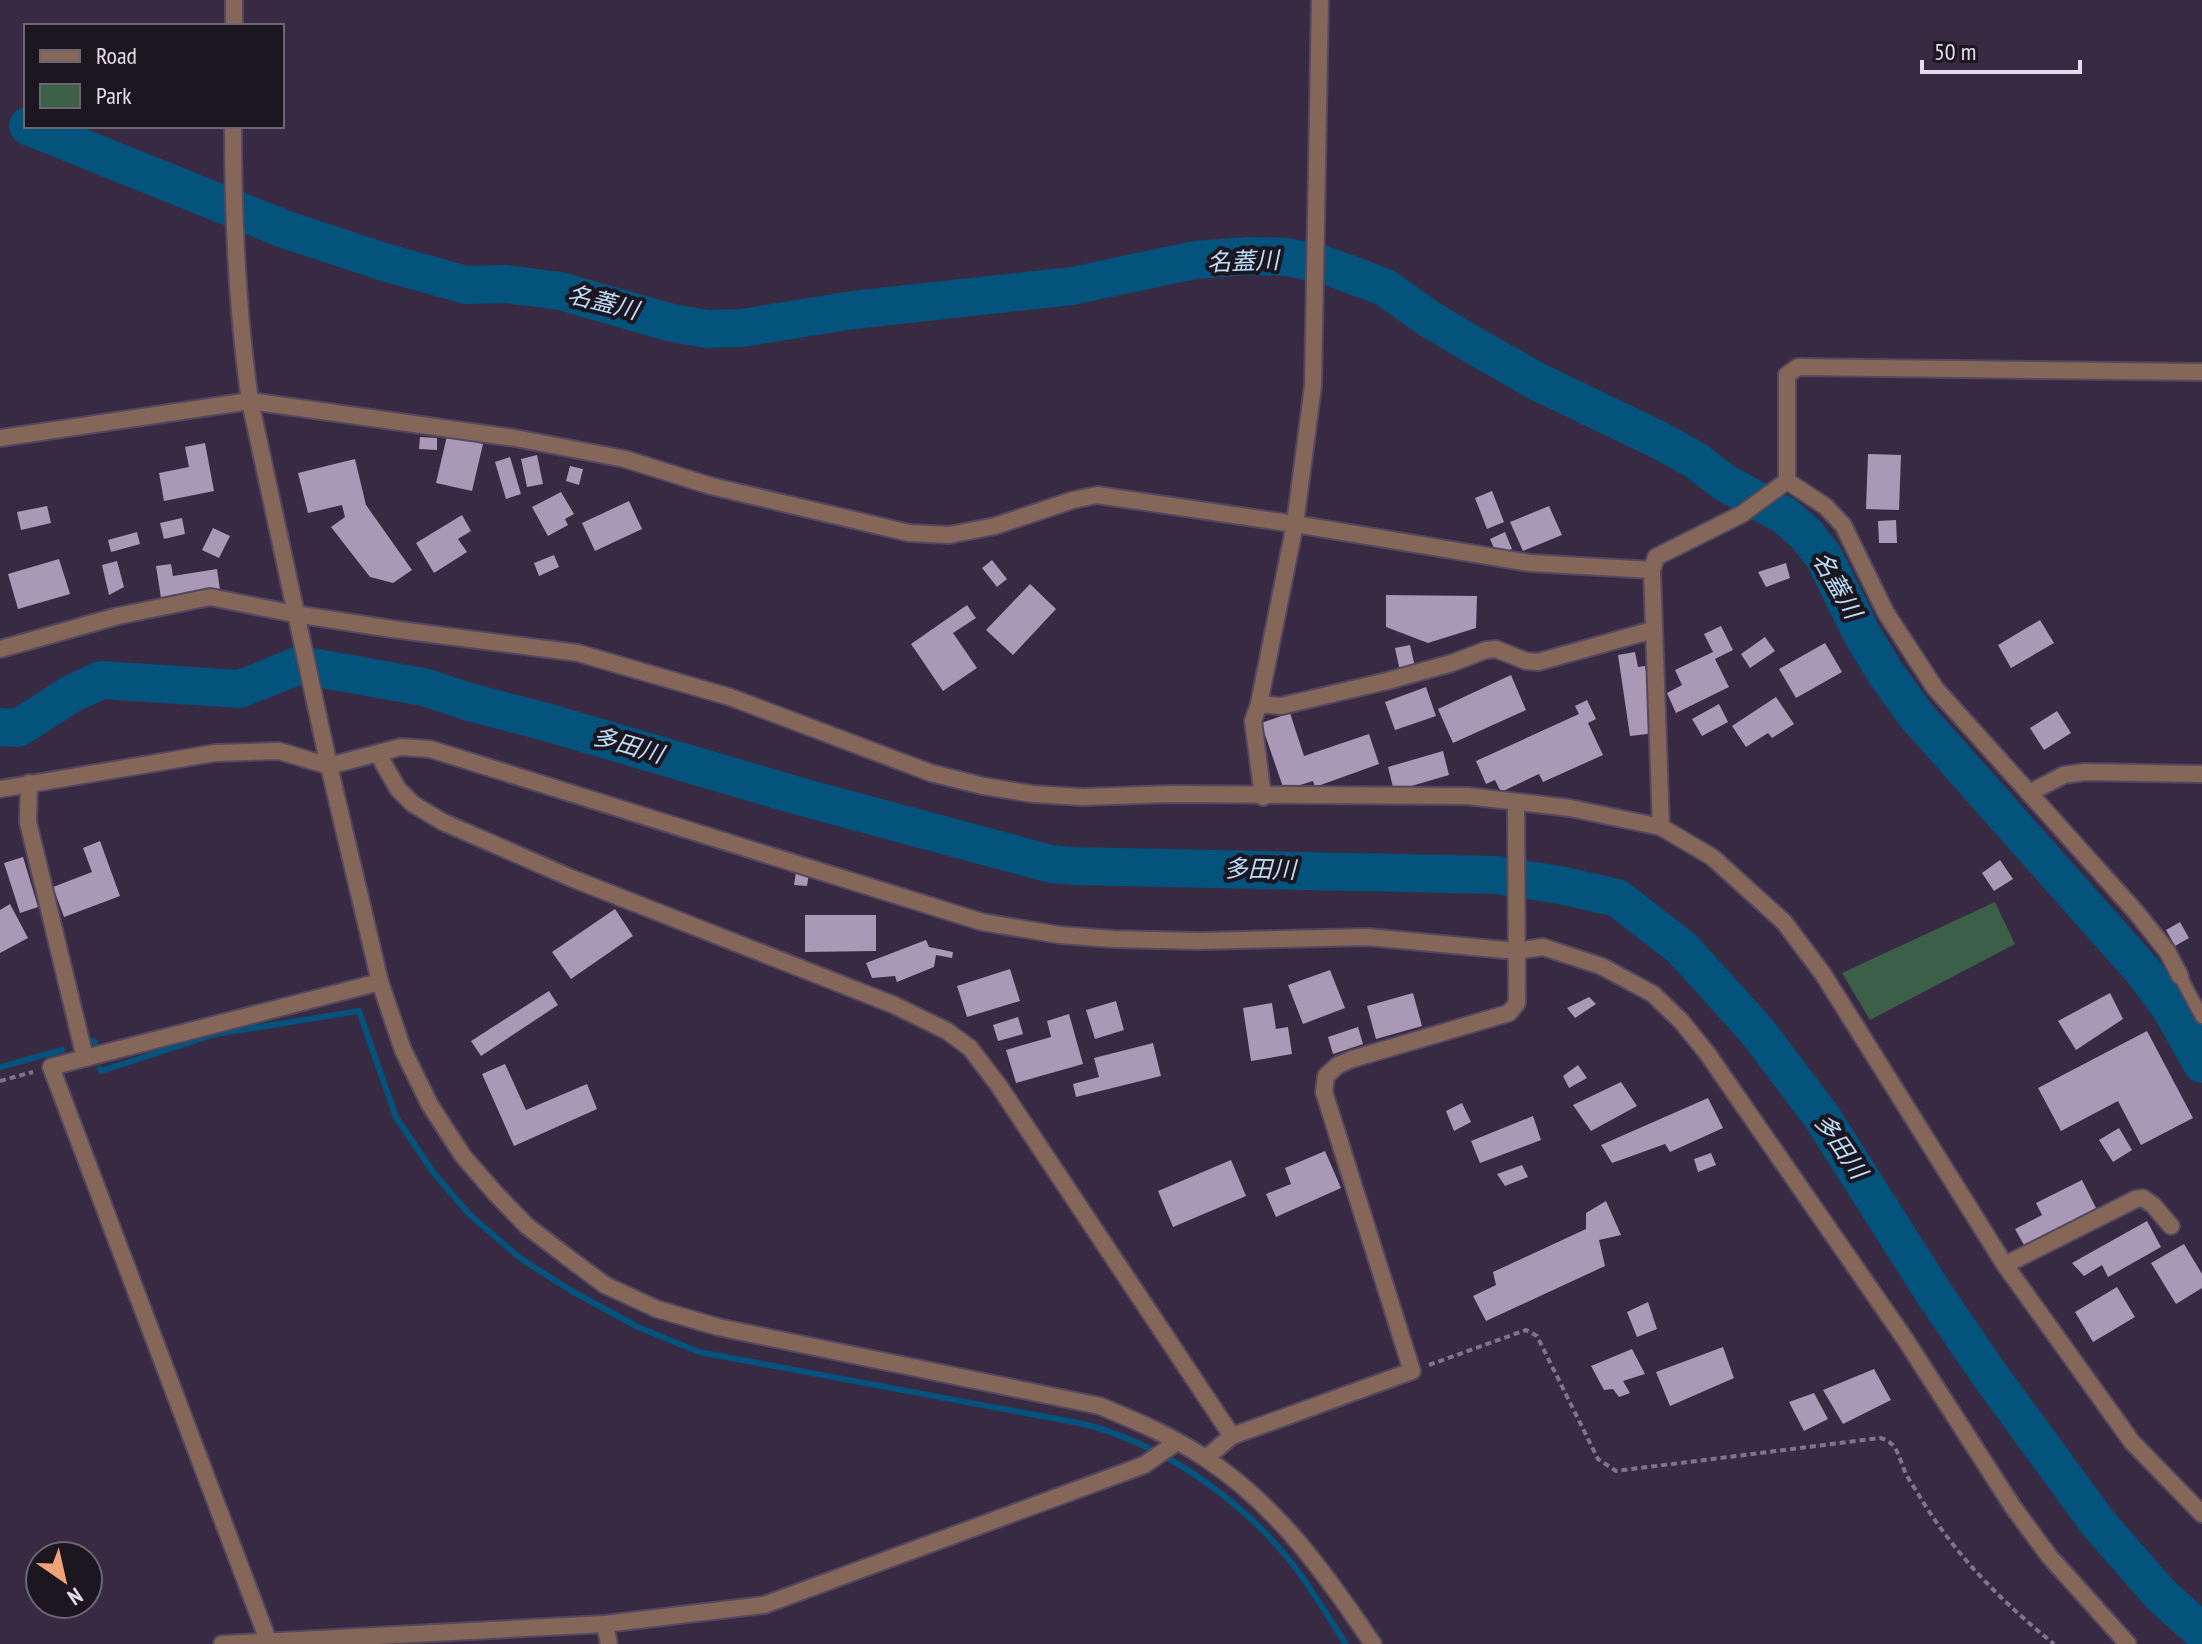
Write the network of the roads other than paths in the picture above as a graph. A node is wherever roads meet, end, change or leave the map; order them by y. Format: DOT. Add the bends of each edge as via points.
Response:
graph roads {
  1 [pos="234,0"];
  2 [pos="1320,0"];
  3 [pos="234,24"];
  4 [pos="233,128"];
  5 [pos="2202,372"];
  6 [pos="250,401"];
  7 [pos="0,438"];
  8 [pos="1783,485"];
  9 [pos="1295,524"];
  10 [pos="1652,570"];
  11 [pos="297,621"];
  12 [pos="1653,630"];
  13 [pos="0,649"];
  14 [pos="1259,704"];
  15 [pos="378,754"];
  16 [pos="329,766"];
  17 [pos="2202,774"];
  18 [pos="29,783"];
  19 [pos="0,789"];
  20 [pos="2029,793"];
  21 [pos="1263,797"];
  22 [pos="1515,809"];
  23 [pos="1661,827"];
  24 [pos="1516,946"];
  25 [pos="2180,976"];
  26 [pos="380,982"];
  27 [pos="2202,1017"];
  28 [pos="85,1058"];
  29 [pos="2171,1226"];
  30 [pos="2005,1265"];
  31 [pos="1232,1436"];
  32 [pos="1165,1450"];
  33 [pos="1206,1458"];
  34 [pos="2202,1514"];
  35 [pos="605,1624"];
  36 [pos="268,1640"];
  37 [pos="222,1644"];
  38 [pos="609,1644"];
  39 [pos="1373,1644"];
  40 [pos="2128,1644"];
  1 -- 3 [label="street"];
  2 -- 9 [label="street" via="1313,386"];
  4 -- 6 [label="street"];
  5 -- 8 [label="street" via="1798,367 1787,375"];
  6 -- 7 [label="street"];
  6 -- 9 [label="street" via="625,459 711,486 909,533 949,535 995,526 1097,495"];
  6 -- 11 [label="street"];
  8 -- 10 [label="street" via="1742,514 1656,557"];
  8 -- 20 [label="street" via="1825,506 1843,525 1905,646 1935,688"];
  9 -- 10 [label="street" via="1530,563"];
  9 -- 14 [label="street"];
  10 -- 12 [label="street"];
  11 -- 13 [label="street" via="210,597"];
  11 -- 16 [label="street"];
  11 -- 21 [label="street" via="578,653 730,697 931,773 983,786 1082,797"];
  12 -- 14 [label="street" via="1538,662 1486,650 1296,703"];
  12 -- 23 [label="street"];
  14 -- 21 [label="street" via="1253,721"];
  15 -- 16 [label="street"];
  15 -- 24 [label="street" via="401,747 430,749 982,922 1113,939 1368,937"];
  15 -- 31 [label="street" via="398,789 443,822 894,1005 970,1048"];
  16 -- 18 [label="street" via="279,751 215,753"];
  16 -- 26 [label="street"];
  17 -- 20 [label="street" via="2085,772 2064,775"];
  18 -- 19 [label="street"];
  18 -- 28 [label="street" via="28,822"];
  20 -- 25 [label="street" via="2136,912"];
  21 -- 22 [label="street" via="1467,796"];
  22 -- 23 [label="street" via="1570,808"];
  22 -- 24 [label="street"];
  23 -- 30 [label="street" via="1712,857 1784,922 1823,974"];
  24 -- 31 [label="street" via="1517,1003 1509,1013 1352,1059 1326,1076 1324,1092 1412,1371"];
  24 -- 40 [label="street" via="1543,947 1601,966 1653,994 1681,1021 1905,1339 2013,1507"];
  25 -- 27 [label="lane"];
  26 -- 28 [label="street"];
  26 -- 32 [label="street" via="410,1064 463,1156 527,1226 605,1285 657,1309 718,1327 1100,1406 1156,1430"];
  28 -- 36 [label="street" via="51,1067"];
  29 -- 30 [label="street" via="2153,1205 2136,1199"];
  30 -- 34 [label="street" via="2132,1442"];
  31 -- 33 [label="street"];
  32 -- 33 [label="street"];
  32 -- 35 [label="street" via="1144,1465 764,1605"];
  33 -- 39 [label="street" via="1309,1552"];
  35 -- 36 [label="street"];
  35 -- 38 [label="street"];
  36 -- 37 [label="street"];
}
